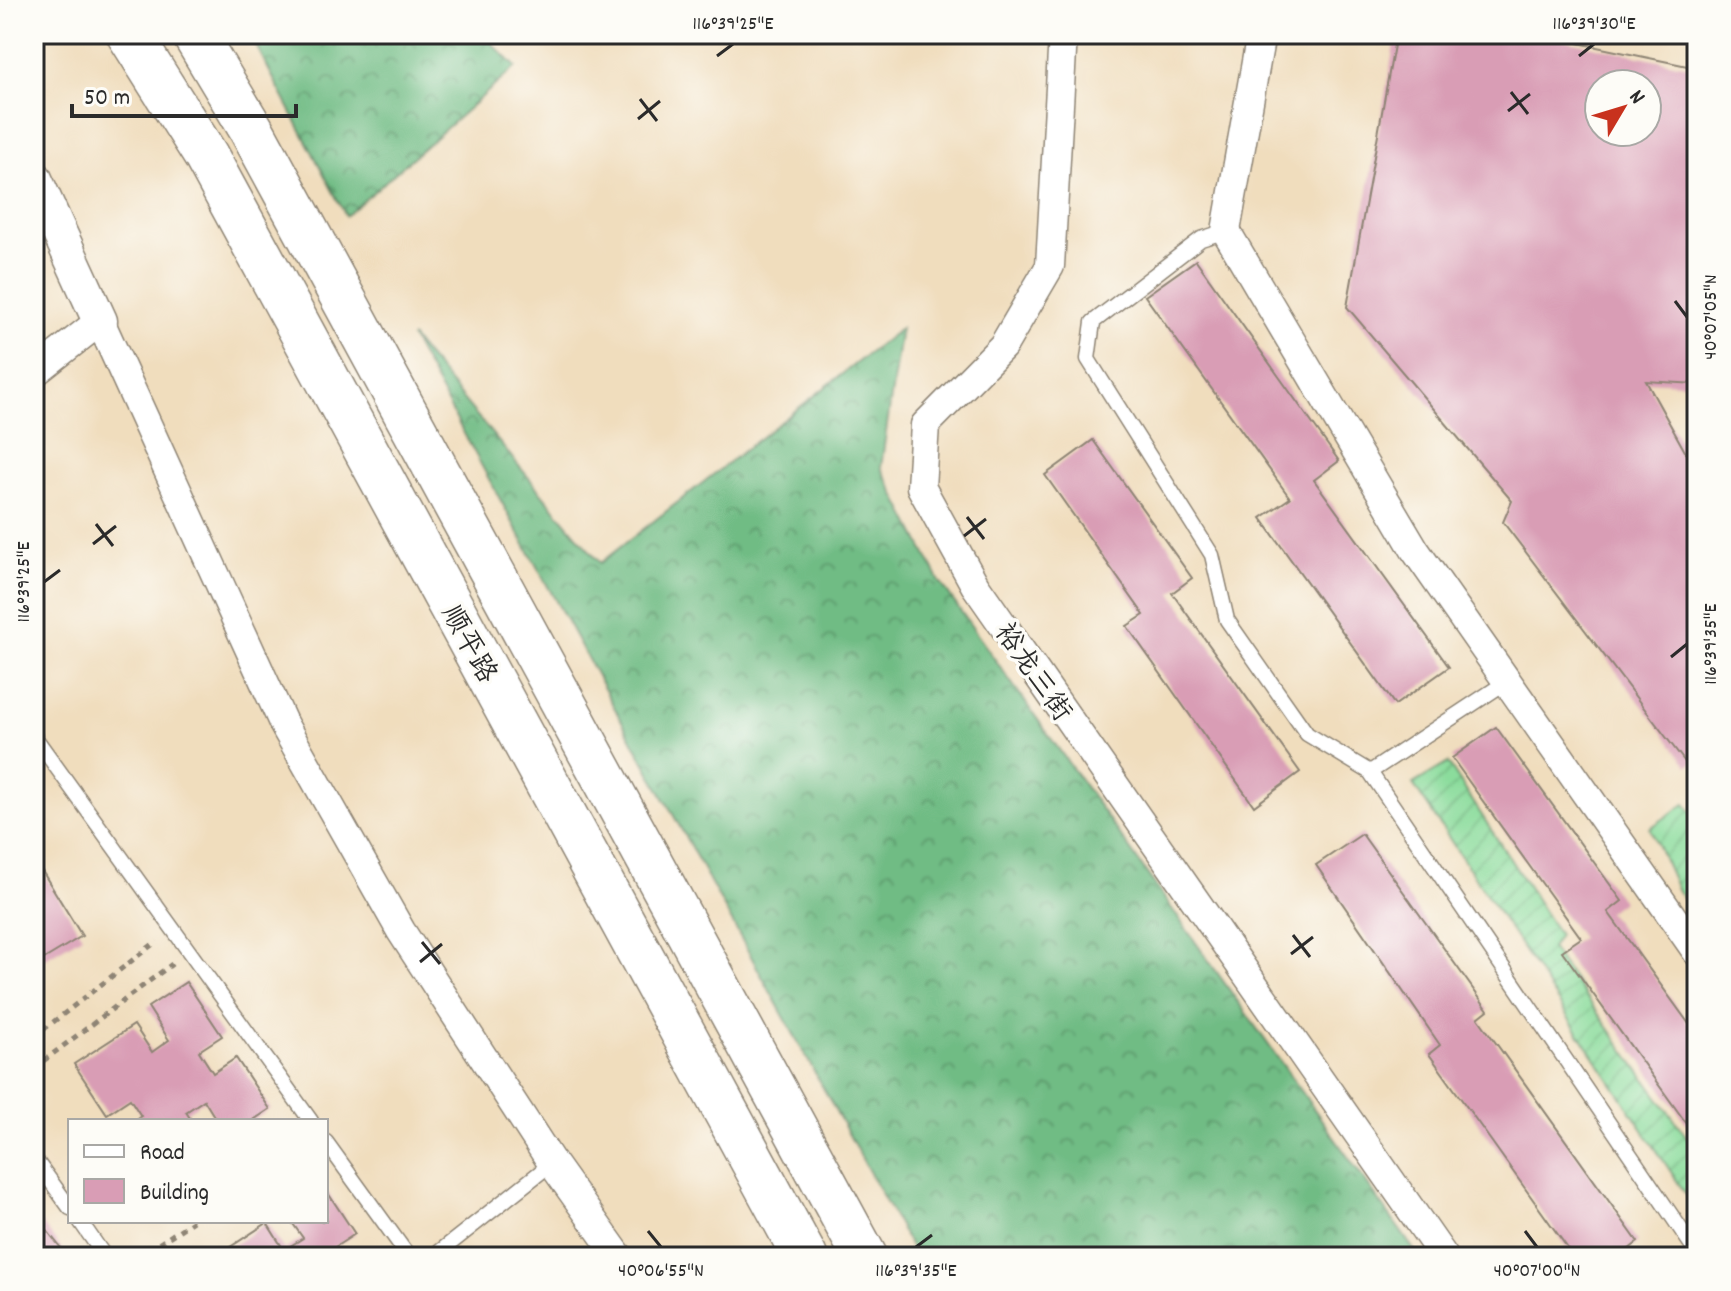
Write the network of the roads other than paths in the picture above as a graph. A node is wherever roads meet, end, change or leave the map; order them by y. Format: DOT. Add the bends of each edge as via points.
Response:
graph roads {
  1 [pos="129,34"];
  2 [pos="194,34"];
  3 [pos="1063,34"];
  4 [pos="1261,34"];
  5 [pos="34,177"];
  6 [pos="1226,231"];
  7 [pos="100,321"];
  8 [pos="34,373"];
  9 [pos="1506,682"];
  10 [pos="34,736"];
  11 [pos="1370,772"];
  12 [pos="1697,952"];
  13 [pos="310,1119"];
  14 [pos="328,1145"];
  15 [pos="34,1158"];
  16 [pos="552,1163"];
  17 [pos="68,1205"];
  18 [pos="81,1223"];
  19 [pos="1697,1253"];
  20 [pos="105,1257"];
  21 [pos="409,1257"];
  22 [pos="433,1257"];
  23 [pos="619,1257"];
  24 [pos="805,1257"];
  25 [pos="865,1257"];
  26 [pos="1444,1257"];
  1 -- 24 [label="main road, 顺平路" via="206,156"];
  2 -- 25 [label="main road, 顺平路" via="251,129"];
  3 -- 26 [label="street, 裕龙三街" via="1050,266 1003,346 925,425 921,487 975,585"];
  4 -- 6 [label="street"];
  5 -- 7 [label="street"];
  6 -- 9 [label="street" via="1415,550"];
  6 -- 11 [label="lane" via="1201,239 1093,322 1088,359 1212,555 1227,620 1307,734"];
  7 -- 8 [label="street"];
  7 -- 16 [label="street" via="284,725 401,931"];
  9 -- 11 [label="lane"];
  9 -- 12 [label="street"];
  10 -- 13 [label="lane"];
  11 -- 19 [label="lane"];
  14 -- 21 [label="lane"];
  15 -- 17 [label="lane"];
  16 -- 22 [label="lane"];
  16 -- 23 [label="street"];
  18 -- 20 [label="lane"];
}
